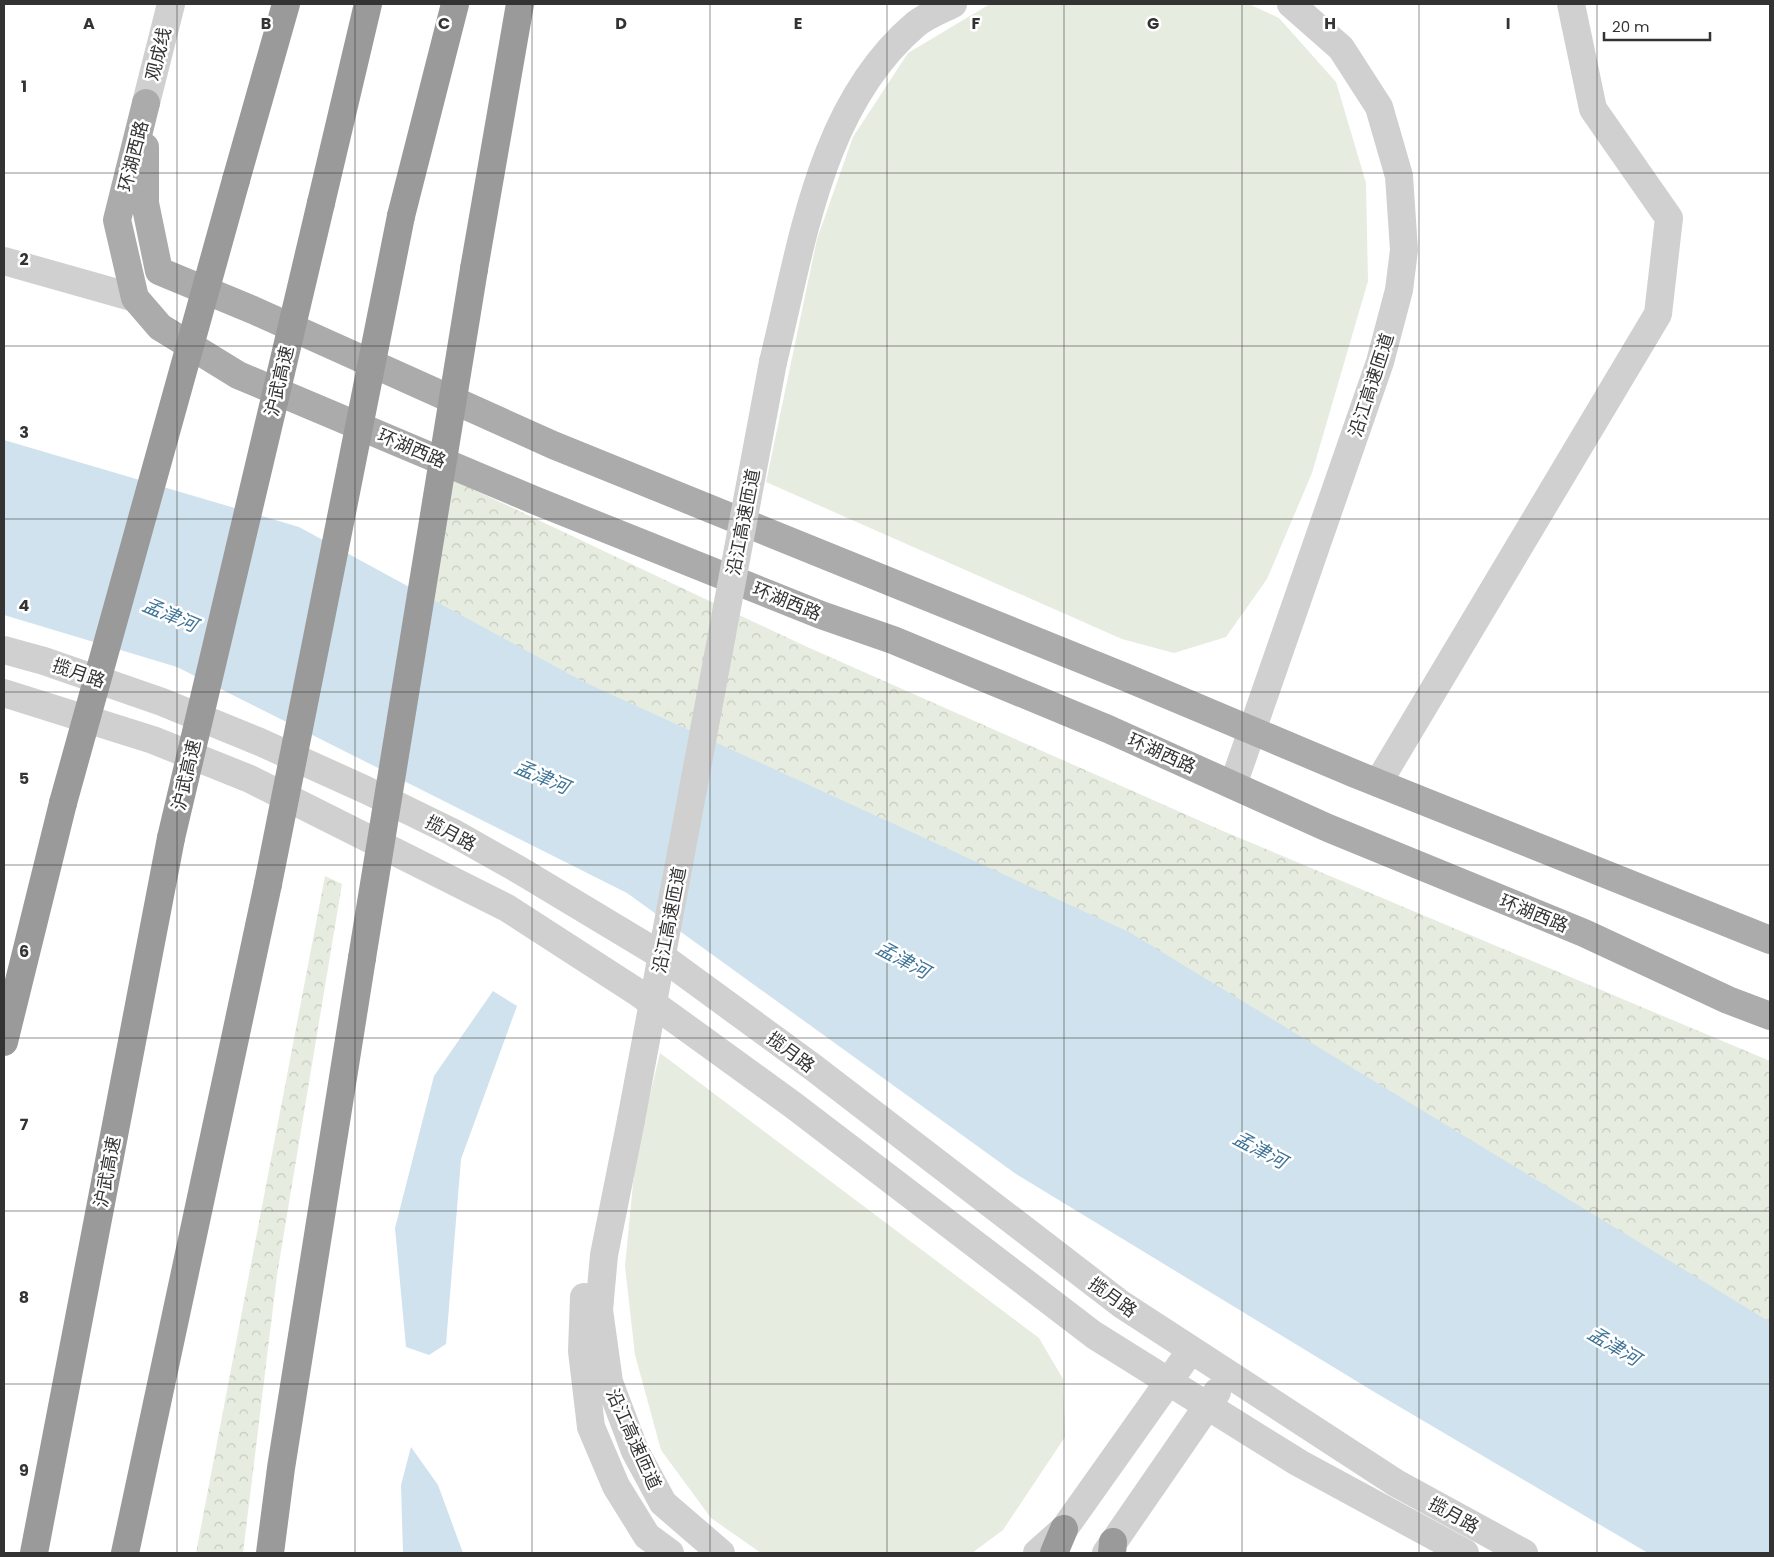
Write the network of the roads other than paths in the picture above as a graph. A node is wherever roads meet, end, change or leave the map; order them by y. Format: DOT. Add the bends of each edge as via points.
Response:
graph roads {
  1 [pos="171,4"];
  2 [pos="286,4"];
  3 [pos="368,4"];
  4 [pos="455,4"];
  5 [pos="520,4"];
  6 [pos="953,4"];
  7 [pos="1291,4"];
  8 [pos="1571,4"];
  9 [pos="146,104"];
  10 [pos="4,261"];
  11 [pos="135,298"];
  12 [pos="4,650"];
  13 [pos="4,693"];
  14 [pos="1253,731"];
  15 [pos="1378,783"];
  16 [pos="1233,785"];
  17 [pos="1770,940"];
  18 [pos="1770,1016"];
  19 [pos="4,1042"];
  20 [pos="631,1120"];
  21 [pos="1191,1350"];
  22 [pos="1229,1374"];
  23 [pos="1168,1382"];
  24 [pos="1207,1406"];
  25 [pos="1059,1541"];
  26 [pos="1110,1550"];
  27 [pos="34,1553"];
  28 [pos="124,1553"];
  29 [pos="270,1553"];
  30 [pos="670,1553"];
  31 [pos="722,1553"];
  32 [pos="1037,1553"];
  33 [pos="1465,1553"];
  34 [pos="1524,1553"];
  1 -- 9 [label="street, 观成线"];
  2 -- 19 [label="highway, bridge" via="63,803"];
  3 -- 27 [label="highway, 沪武高速, bridge" via="171,838"];
  4 -- 28 [label="highway, bridge" via="401,216 268,884"];
  5 -- 29 [label="highway, bridge" via="362,958"];
  6 -- 20 [label="street, 沿江高速匝道, bridge" via="917,23 885,55 859,90 836,137 814,197 773,362"];
  7 -- 14 [label="street, 沿江高速匝道" via="1341,48 1379,107 1399,176 1404,250 1399,290 1380,362"];
  8 -- 15 [label="street" via="1593,109 1669,218 1658,314"];
  9 -- 11 [label="main road, 环湖西路" via="117,220"];
  9 -- 14 [label="main road, 环湖西路" via="145,203 159,271 553,445"];
  10 -- 11 [label="street"];
  11 -- 16 [label="main road, 环湖西路" via="160,327 238,375 821,616 902,643 1108,728"];
  12 -- 21 [label="street, 揽月路" via="162,702 260,742 443,828 521,871 654,951 814,1068 1121,1304"];
  13 -- 23 [label="street, 揽月路" via="153,740 250,779 507,908 645,997 793,1105 1094,1335"];
  14 -- 15 [label="main road, 环湖西路"];
  14 -- 16 [label="street, 沿江高速匝道"];
  15 -- 17 [label="main road, 环湖西路"];
  16 -- 18 [label="main road, 环湖西路" via="1328,828 1584,933 1728,1000"];
  20 -- 30 [label="street, 沿江高速匝道" via="585,1261 582,1351 591,1428 616,1486 647,1536"];
  20 -- 31 [label="street, 沿江高速匝道" via="602,1274 599,1310 609,1382 636,1451 663,1503"];
  21 -- 22 [label="street, 揽月路"];
  21 -- 23 [label="street"];
  22 -- 24 [label="street"];
  22 -- 34 [label="street, 揽月路" via="1396,1483"];
  23 -- 24 [label="street, 揽月路"];
  23 -- 25 [label="street"];
  24 -- 26 [label="street"];
  24 -- 33 [label="street, 揽月路" via="1299,1463"];
  25 -- 32 [label="street"];
}
